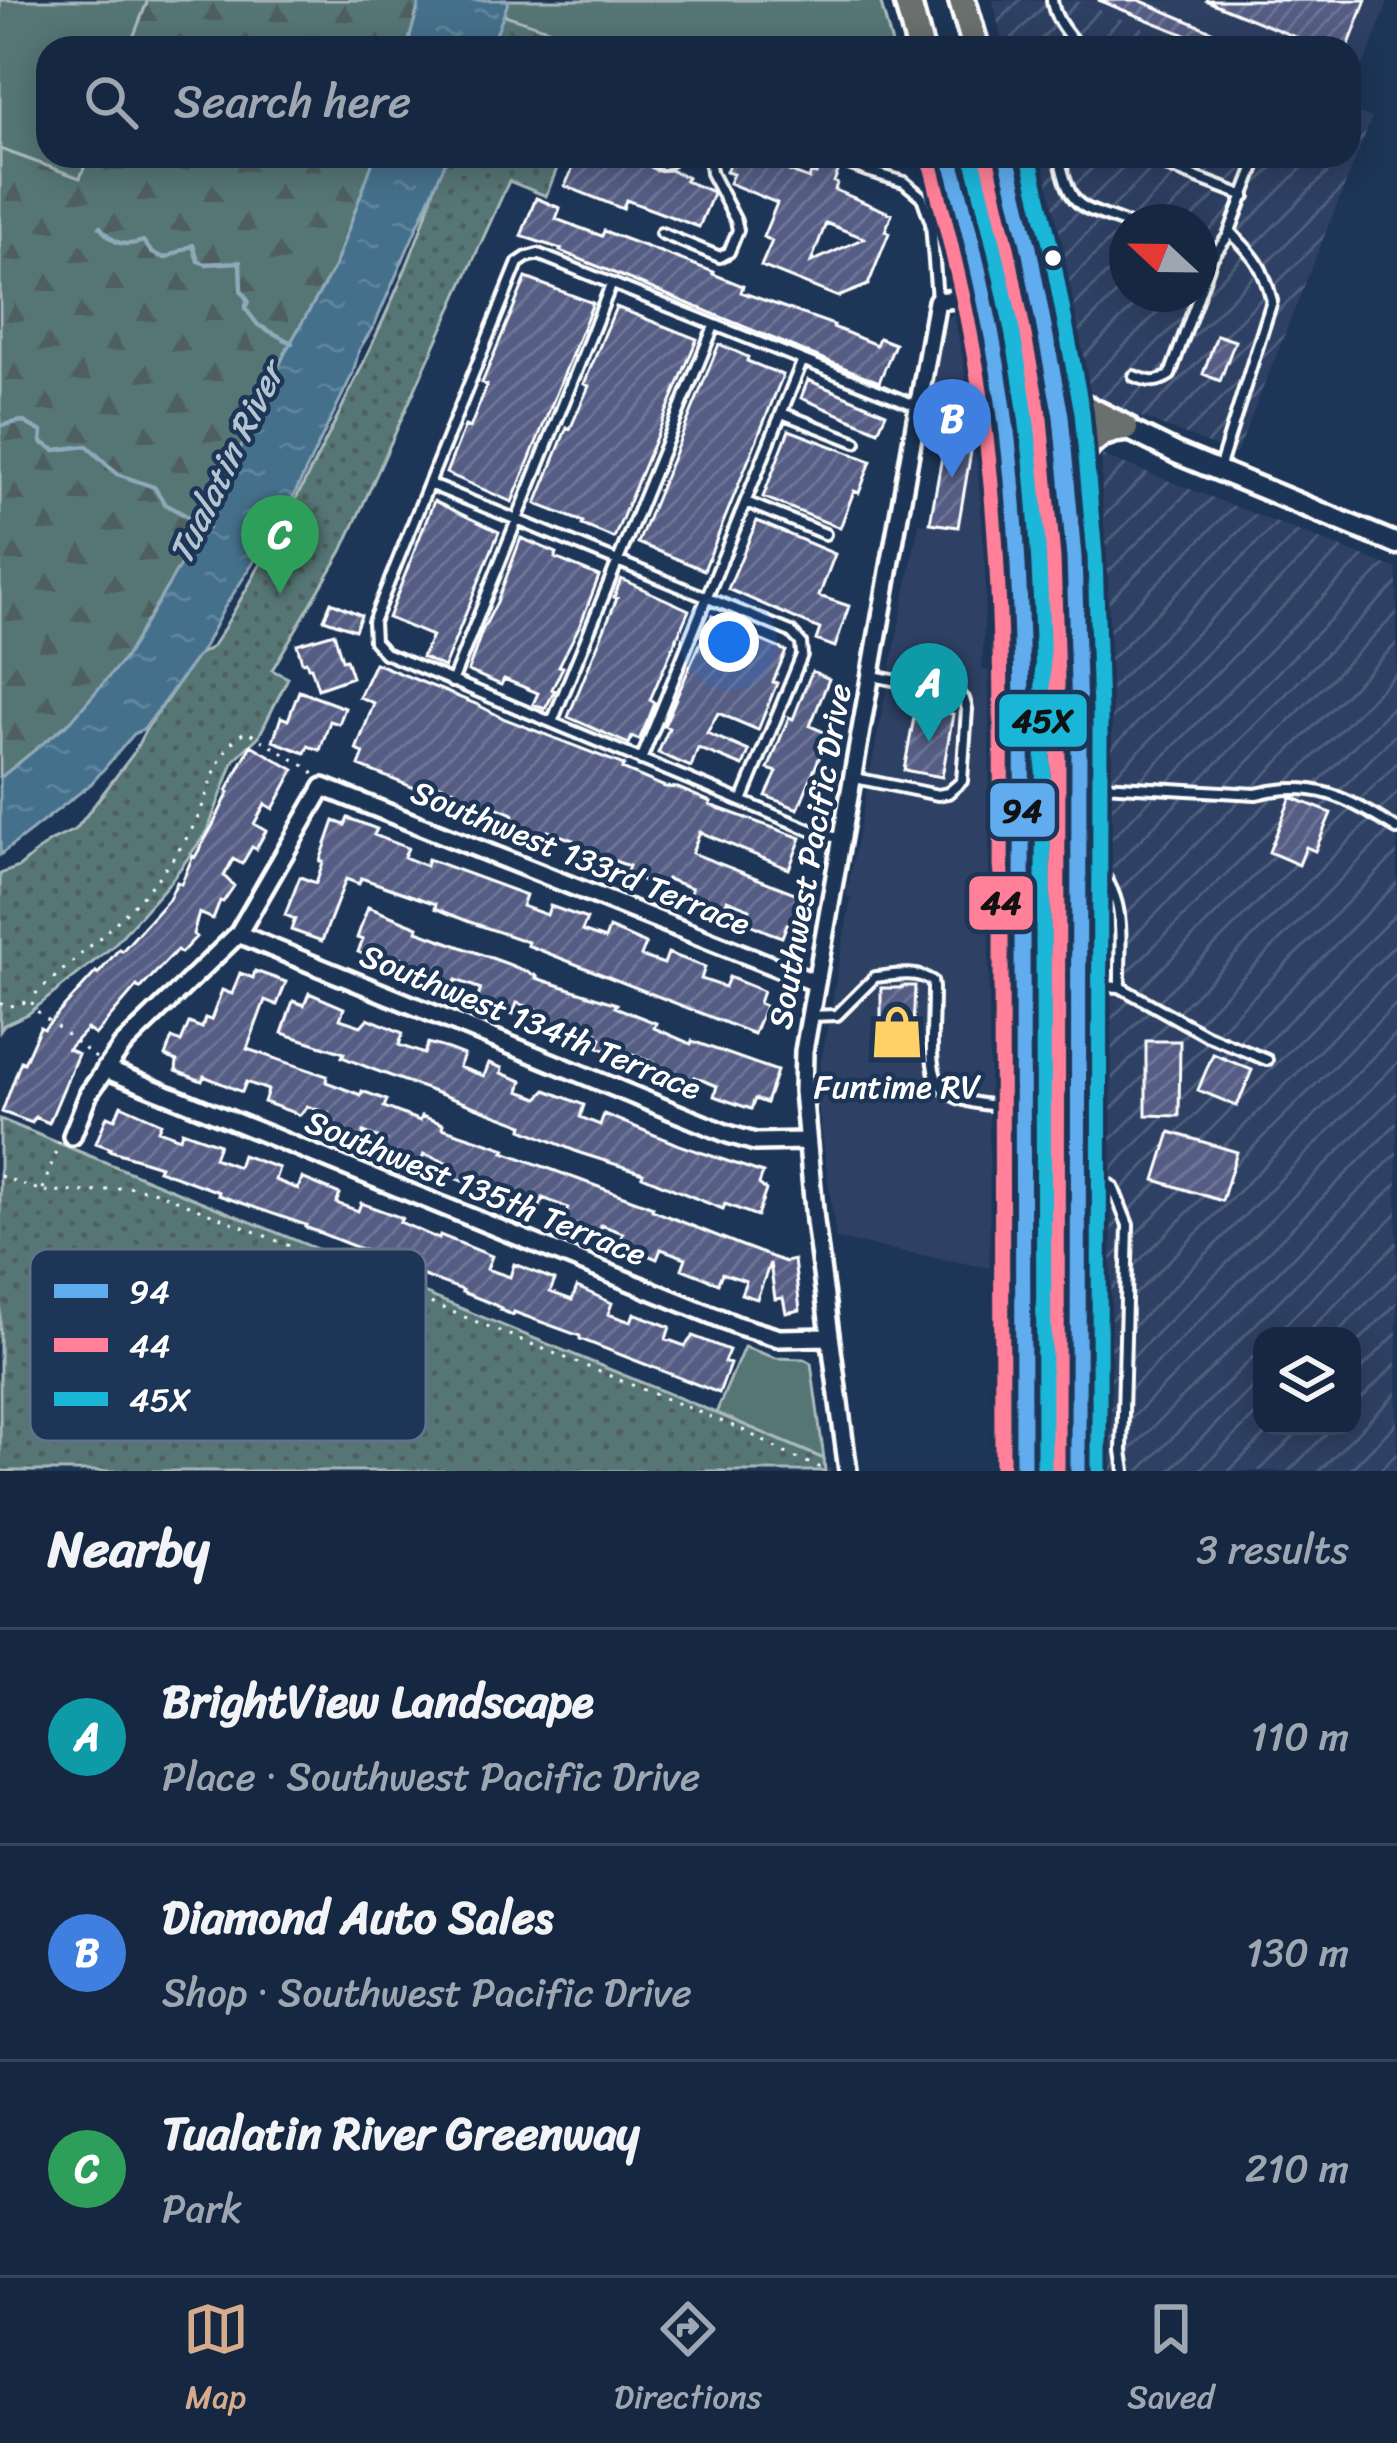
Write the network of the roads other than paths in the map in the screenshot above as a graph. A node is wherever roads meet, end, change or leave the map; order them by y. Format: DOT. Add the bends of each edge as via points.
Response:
graph roads {
  1 [pos="907,0"];
  2 [pos="962,0"];
  3 [pos="1052,0"];
  4 [pos="917,36"];
  5 [pos="972,36"];
  6 [pos="1068,36"];
  7 [pos="710,168"];
  8 [pos="863,168"];
  9 [pos="953,168"];
  10 [pos="1010,168"];
  11 [pos="1062,168"];
  12 [pos="1172,168"];
  13 [pos="1255,168"];
  14 [pos="1245,196"];
  15 [pos="1109,217"];
  16 [pos="1230,232"];
  17 [pos="661,233"];
  18 [pos="1217,252"];
  19 [pos="611,285"];
  20 [pos="984,296"];
  21 [pos="937,301"];
  22 [pos="1193,312"];
  23 [pos="714,326"];
  24 [pos="802,362"];
  25 [pos="1053,374"];
  26 [pos="1134,376"];
  27 [pos="1004,406"];
  28 [pos="918,409"];
  29 [pos="782,413"];
  30 [pos="1125,428"];
  31 [pos="856,442"];
  32 [pos="1219,471"];
  33 [pos="429,484"];
  34 [pos="1069,491"];
  35 [pos="746,502"];
  36 [pos="517,520"];
  37 [pos="825,534"];
  38 [pos="1397,544"];
  39 [pos="617,561"];
  40 [pos="707,598"];
  41 [pos="872,676"];
  42 [pos="452,682"];
  43 [pos="552,722"];
  44 [pos="641,760"];
  45 [pos="854,778"];
  46 [pos="1077,784"];
  47 [pos="742,801"];
  48 [pos="1397,829"];
  49 [pos="843,840"];
  50 [pos="1022,847"];
  51 [pos="1077,848"];
  52 [pos="238,934"];
  53 [pos="816,983"];
  54 [pos="1077,985"];
  55 [pos="1120,987"];
  56 [pos="810,1016"];
  57 [pos="1267,1060"];
  58 [pos="105,1069"];
  59 [pos="1023,1107"];
  60 [pos="72,1136"];
  61 [pos="806,1141"];
  62 [pos="1077,1164"];
  63 [pos="829,1337"];
  64 [pos="848,1471"];
  65 [pos="1023,1471"];
  66 [pos="1078,1471"];
  67 [pos="1125,1471"];
  1 -- 4 [label="highway"];
  2 -- 5 [label="highway"];
  3 -- 6 [label="lane"];
  7 -- 17 [label="lane" via="736,221 730,252 720,257"];
  8 -- 21 [label="lane" via="922,197"];
  9 -- 20 [label="highway"];
  10 -- 25 [label="highway"];
  11 -- 15 [label="lane" via="1078,205"];
  12 -- 14 [label="lane"];
  13 -- 14 [label="lane"];
  14 -- 16 [label="lane"];
  16 -- 18 [label="lane"];
  16 -- 32 [label="lane" via="1257,257 1272,301"];
  19 -- 23 [label="lane"];
  19 -- 33 [label="lane" via="538,254 518,263"];
  19 -- 36 [label="lane"];
  20 -- 21 [label="street"];
  20 -- 27 [label="highway"];
  21 -- 28 [label="street, Southwest Pacific Drive"];
  22 -- 26 [label="lane" via="1170,375 1160,382"];
  23 -- 24 [label="lane"];
  23 -- 39 [label="lane"];
  24 -- 28 [label="lane"];
  24 -- 29 [label="lane"];
  25 -- 30 [label="highway" via="1073,402"];
  25 -- 34 [label="highway"];
  27 -- 28 [label="lane" via="960,419"];
  27 -- 50 [label="highway" via="1020,595"];
  28 -- 41 [label="street, Southwest Pacific Drive"];
  29 -- 31 [label="lane"];
  29 -- 35 [label="lane"];
  30 -- 32 [label="street"];
  30 -- 34 [label="highway" via="1089,441"];
  32 -- 38 [label="street"];
  33 -- 36 [label="lane"];
  33 -- 42 [label="lane" via="373,622 374,641"];
  34 -- 46 [label="highway"];
  35 -- 37 [label="lane"];
  35 -- 40 [label="lane"];
  36 -- 39 [label="lane"];
  36 -- 42 [label="lane"];
  39 -- 40 [label="lane"];
  39 -- 43 [label="lane"];
  40 -- 44 [label="lane"];
  40 -- 47 [label="lane" via="801,643"];
  41 -- 45 [label="street, Southwest Pacific Drive"];
  41 -- 45 [label="lane" via="964,699 962,781 938,795"];
  42 -- 43 [label="lane"];
  43 -- 44 [label="lane"];
  44 -- 47 [label="lane"];
  45 -- 49 [label="street, Southwest Pacific Drive"];
  46 -- 48 [label="lane" via="1256,794 1311,788"];
  46 -- 51 [label="highway"];
  47 -- 49 [label="lane"];
  49 -- 53 [label="street, Southwest Pacific Drive"];
  50 -- 51 [label="highway"];
  50 -- 59 [label="highway"];
  51 -- 54 [label="highway"];
  51 -- 55 [label="lane" via="1107,876 1118,903"];
  52 -- 53 [label="street, Southwest 133rd Terrace" via="323,787"];
  52 -- 58 [label="street"];
  52 -- 61 [label="street, Southwest 134th Terrace" via="728,1134"];
  53 -- 56 [label="street, Southwest Pacific Drive"];
  54 -- 55 [label="lane"];
  54 -- 62 [label="highway"];
  55 -- 57 [label="lane"];
  56 -- 59 [label="lane" via="838,1015 875,977 925,977 932,981 933,1074 942,1090 978,1106"];
  56 -- 61 [label="street, Southwest Pacific Drive" via="802,1071"];
  58 -- 60 [label="street"];
  58 -- 63 [label="street, Southwest 135th Terrace" via="739,1326 779,1338"];
  59 -- 65 [label="highway"];
  61 -- 63 [label="street, Southwest Pacific Drive"];
  62 -- 66 [label="highway"];
  62 -- 67 [label="lane" via="1113,1187 1128,1226"];
  63 -- 64 [label="street, Southwest Pacific Drive"];
}
